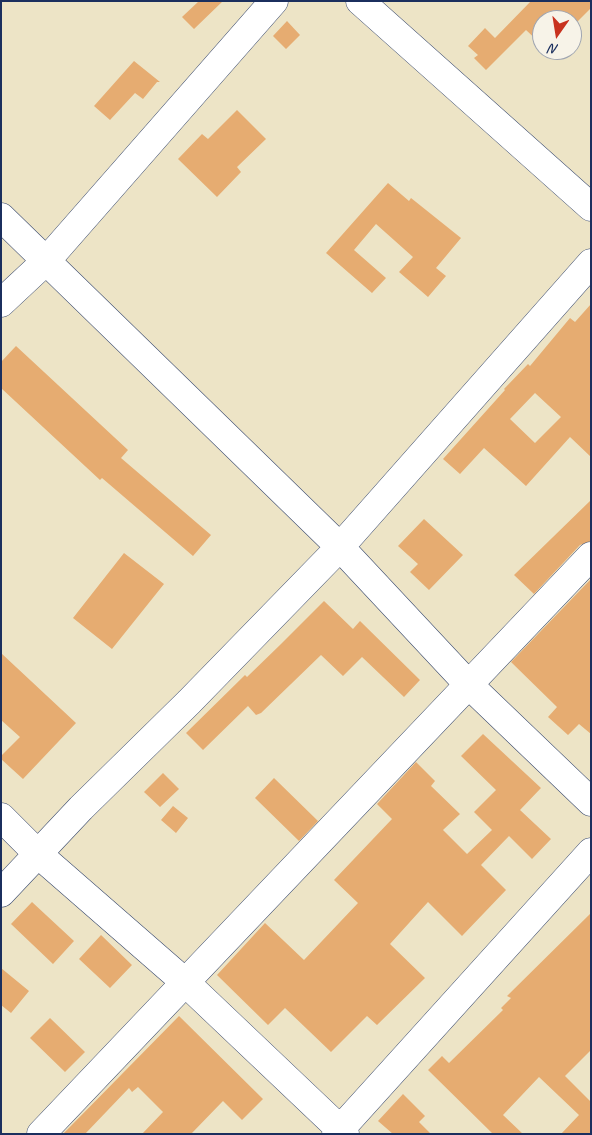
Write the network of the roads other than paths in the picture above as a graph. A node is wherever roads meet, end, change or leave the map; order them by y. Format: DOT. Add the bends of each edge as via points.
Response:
graph roads {
  1 [pos="274,1"];
  2 [pos="360,1"];
  3 [pos="591,207"];
  4 [pos="1,217"];
  5 [pos="47,260"];
  6 [pos="591,263"];
  7 [pos="1,304"];
  8 [pos="340,548"];
  9 [pos="591,556"];
  10 [pos="468,684"];
  11 [pos="591,802"];
  12 [pos="1,817"];
  13 [pos="591,852"];
  14 [pos="38,854"];
  15 [pos="1,893"];
  16 [pos="186,983"];
  17 [pos="340,1132"];
  18 [pos="41,1134"];
  1 -- 5 [label="street"];
  2 -- 3 [label="street"];
  4 -- 5 [label="street"];
  5 -- 7 [label="street"];
  5 -- 8 [label="street"];
  6 -- 8 [label="street"];
  8 -- 10 [label="street"];
  8 -- 14 [label="street"];
  9 -- 10 [label="street"];
  10 -- 11 [label="street"];
  10 -- 16 [label="street"];
  12 -- 14 [label="street"];
  13 -- 17 [label="street"];
  14 -- 15 [label="street"];
  14 -- 16 [label="street"];
  16 -- 17 [label="street"];
  16 -- 18 [label="street"];
}
